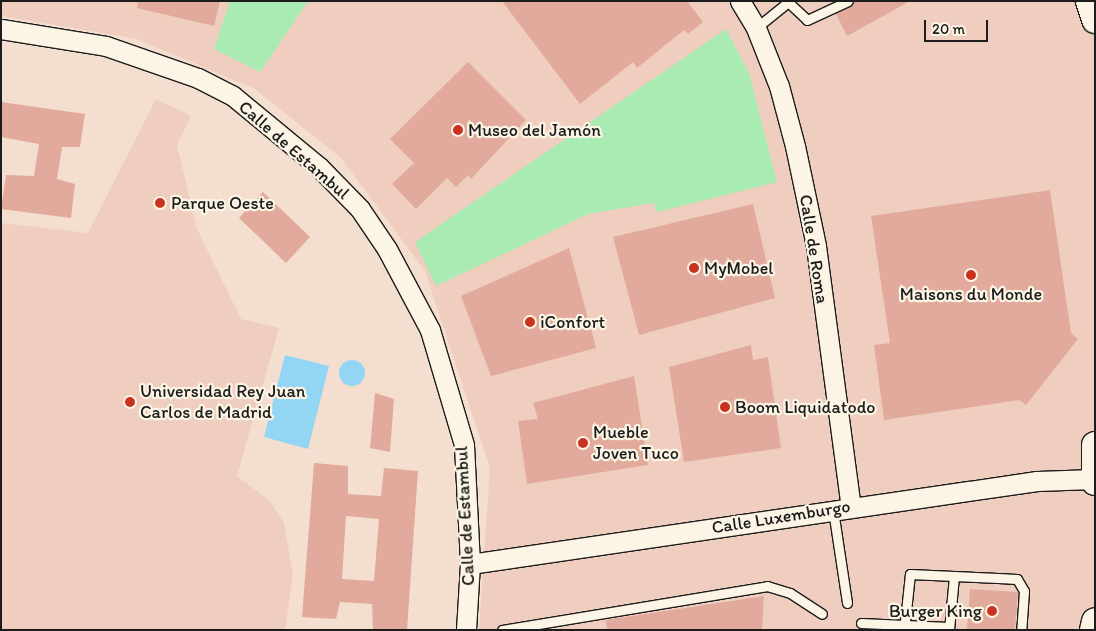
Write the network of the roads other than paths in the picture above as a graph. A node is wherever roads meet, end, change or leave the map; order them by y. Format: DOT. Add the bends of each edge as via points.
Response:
graph roads {
  1 [pos="740,1"];
  2 [pos="848,1"];
  3 [pos="1089,1"];
  4 [pos="1095,20"];
  5 [pos="756,28"];
  6 [pos="1,29"];
  7 [pos="1095,445"];
  8 [pos="1094,480"];
  9 [pos="842,508"];
  10 [pos="470,564"];
  11 [pos="954,576"];
  12 [pos="847,603"];
  13 [pos="822,614"];
  14 [pos="1095,620"];
  15 [pos="861,623"];
  16 [pos="904,628"];
  17 [pos="949,628"];
  18 [pos="466,630"];
  19 [pos="502,630"];
  20 [pos="1020,630"];
  21 [pos="1093,630"];
  1 -- 5 [label="street, Calle de Roma"];
  2 -- 5 [label="lane" via="807,20 788,2"];
  3 -- 4 [label="street"];
  5 -- 9 [label="street, Calle de Roma" via="779,86 816,246"];
  6 -- 10 [label="street, Calle de Estambul" via="106,46 198,78 233,96 319,167 360,209 387,249 430,330 464,445"];
  7 -- 8 [label="street"];
  8 -- 9 [label="street, Calle Luxemburgo" via="1037,481"];
  9 -- 10 [label="street, Calle Luxemburgo"];
  9 -- 12 [label="lane"];
  10 -- 18 [label="street, Calle de Estambul"];
  11 -- 16 [label="lane" via="910,574"];
  11 -- 17 [label="lane"];
  11 -- 20 [label="lane" via="1017,579 1024,592"];
  13 -- 19 [label="lane" via="790,593 768,586"];
  14 -- 21 [label="street"];
  15 -- 16 [label="lane"];
  16 -- 17 [label="lane"];
}
